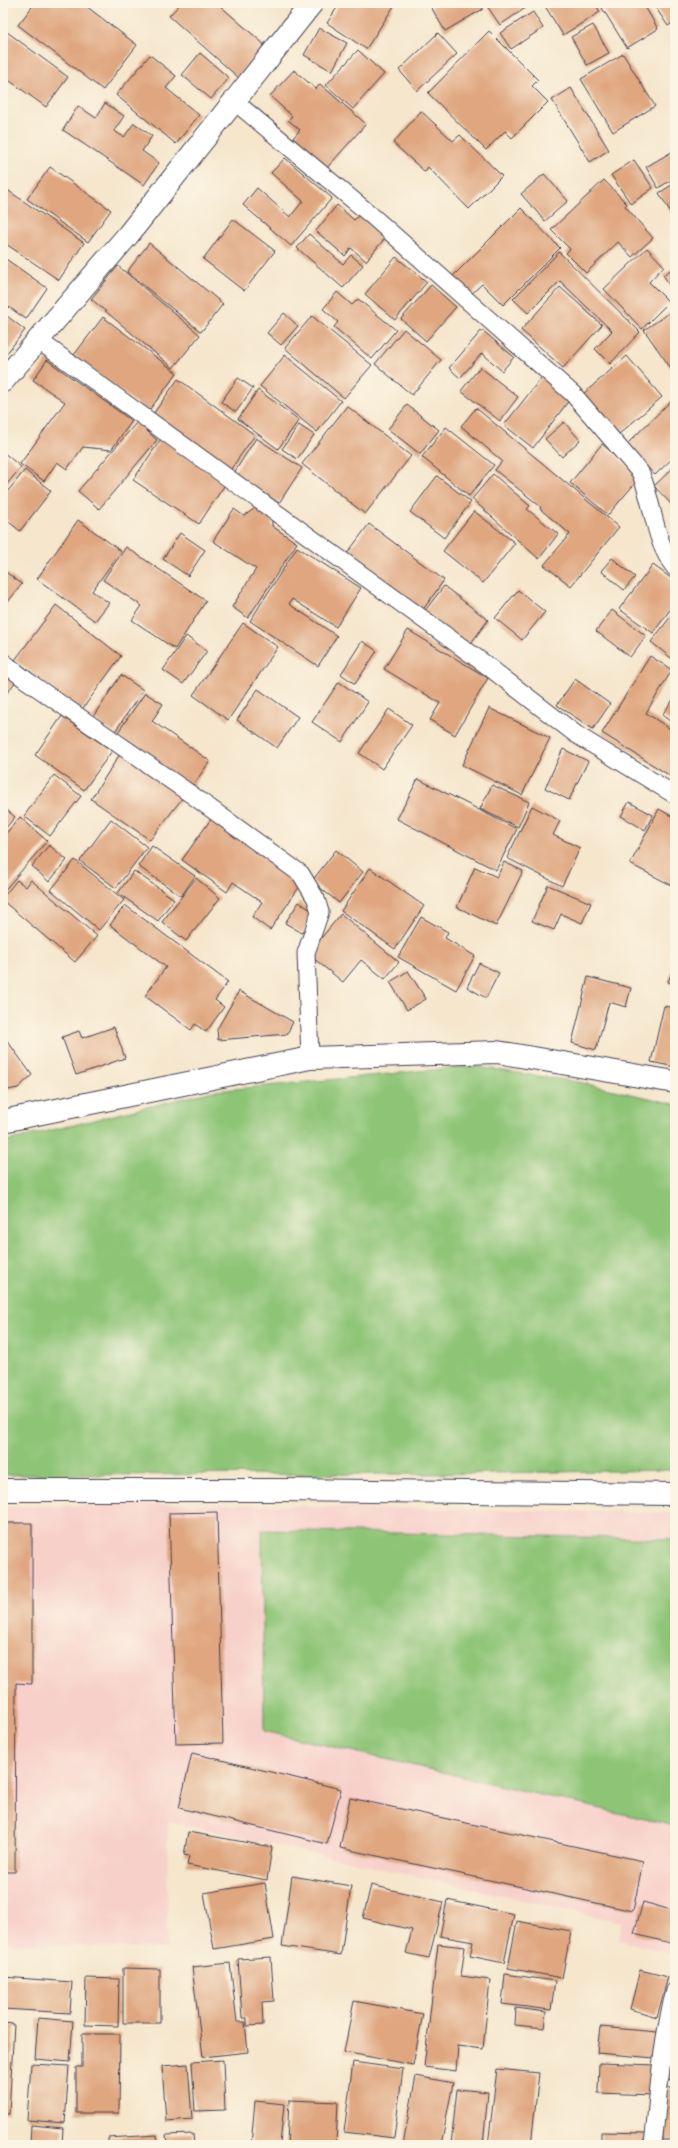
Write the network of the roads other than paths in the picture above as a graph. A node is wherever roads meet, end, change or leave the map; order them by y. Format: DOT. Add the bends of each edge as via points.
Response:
graph roads {
  1 [pos="312,3"];
  2 [pos="234,101"];
  3 [pos="38,340"];
  4 [pos="3,381"];
  5 [pos="675,568"];
  6 [pos="3,662"];
  7 [pos="675,795"];
  8 [pos="310,1058"];
  9 [pos="675,1082"];
  10 [pos="3,1121"];
  11 [pos="3,1490"];
  12 [pos="675,1494"];
  13 [pos="675,1991"];
  14 [pos="653,2145"];
  1 -- 2 [label="street"];
  2 -- 3 [label="street" via="128,235"];
  2 -- 5 [label="lane" via="371,215 573,394 640,472 646,486 659,540"];
  3 -- 4 [label="street"];
  3 -- 7 [label="lane" via="479,659 577,735"];
  6 -- 8 [label="lane" via="301,874 316,899 320,912 306,954"];
  8 -- 9 [label="street" via="497,1052"];
  8 -- 10 [label="street"];
  11 -- 12 [label="street"];
  13 -- 14 [label="lane" via="668,2015"];
}
